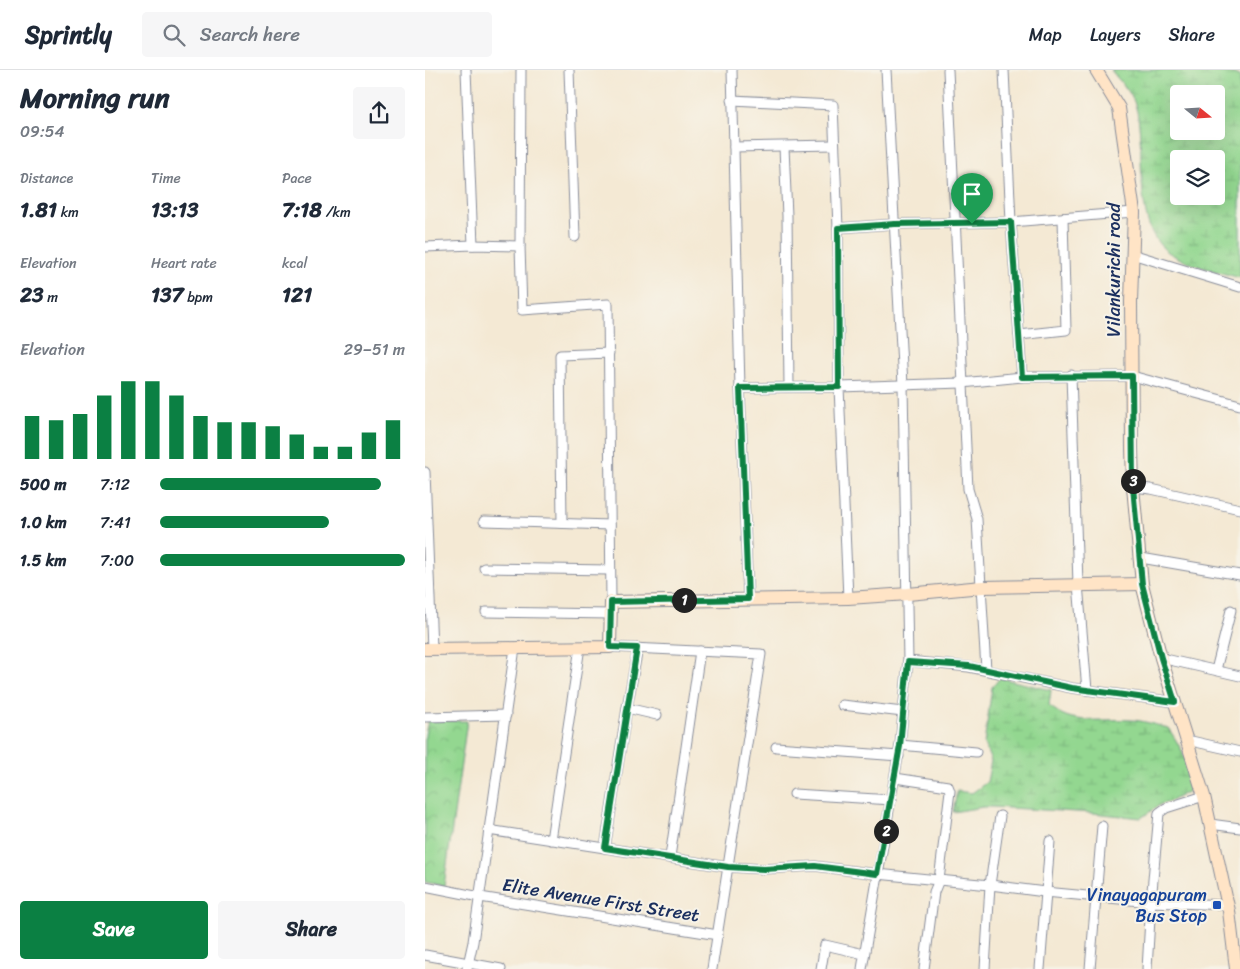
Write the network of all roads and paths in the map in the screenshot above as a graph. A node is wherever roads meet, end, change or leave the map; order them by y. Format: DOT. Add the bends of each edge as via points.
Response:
graph roads {
  1 [pos="465,70"];
  2 [pos="521,70"];
  3 [pos="569,70"];
  4 [pos="732,70"];
  5 [pos="886,70"];
  6 [pos="948,70"];
  7 [pos="1004,70"];
  8 [pos="1096,70"];
  9 [pos="733,100"];
  10 [pos="834,145"];
  11 [pos="734,147"];
  12 [pos="784,147"];
  13 [pos="1134,212"];
  14 [pos="1063,218"];
  15 [pos="1011,222"];
  16 [pos="895,224"];
  17 [pos="954,224"];
  18 [pos="838,228"];
  19 [pos="575,237"];
  20 [pos="473,245"];
  21 [pos="520,246"];
  22 [pos="425,248"];
  23 [pos="1132,254"];
  24 [pos="1240,286"];
  25 [pos="1019,335"];
  26 [pos="609,353"];
  27 [pos="1071,376"];
  28 [pos="1132,376"];
  29 [pos="1022,377"];
  30 [pos="962,383"];
  31 [pos="903,385"];
  32 [pos="789,387"];
  33 [pos="839,387"];
  34 [pos="740,388"];
  35 [pos="1240,405"];
  36 [pos="425,472"];
  37 [pos="1133,487"];
  38 [pos="1240,509"];
  39 [pos="484,521"];
  40 [pos="562,523"];
  41 [pos="610,525"];
  42 [pos="1141,558"];
  43 [pos="484,568"];
  44 [pos="609,570"];
  45 [pos="1240,575"];
  46 [pos="1078,584"];
  47 [pos="1142,584"];
  48 [pos="982,587"];
  49 [pos="907,594"];
  50 [pos="848,598"];
  51 [pos="748,599"];
  52 [pos="610,608"];
  53 [pos="1231,610"];
  54 [pos="485,612"];
  55 [pos="580,647"];
  56 [pos="610,647"];
  57 [pos="515,648"];
  58 [pos="637,648"];
  59 [pos="429,649"];
  60 [pos="700,651"];
  61 [pos="1161,658"];
  62 [pos="908,662"];
  63 [pos="986,670"];
  64 [pos="1216,670"];
  65 [pos="1240,676"];
  66 [pos="1087,690"];
  67 [pos="1175,702"];
  68 [pos="842,705"];
  69 [pos="627,708"];
  70 [pos="903,712"];
  71 [pos="506,715"];
  72 [pos="657,715"];
  73 [pos="426,719"];
  74 [pos="1187,740"];
  75 [pos="900,746"];
  76 [pos="776,747"];
  77 [pos="975,752"];
  78 [pos="1240,752"];
  79 [pos="899,756"];
  80 [pos="895,778"];
  81 [pos="794,794"];
  82 [pos="1204,796"];
  83 [pos="891,800"];
  84 [pos="1000,816"];
  85 [pos="1210,824"];
  86 [pos="1102,826"];
  87 [pos="1240,828"];
  88 [pos="488,830"];
  89 [pos="551,840"];
  90 [pos="1050,841"];
  91 [pos="605,848"];
  92 [pos="670,857"];
  93 [pos="728,867"];
  94 [pos="877,874"];
  95 [pos="939,880"];
  96 [pos="990,885"];
  97 [pos="425,886"];
  98 [pos="1045,892"];
  99 [pos="479,897"];
  100 [pos="1097,897"];
  101 [pos="1151,902"];
  102 [pos="1232,910"];
  103 [pos="718,935"];
  104 [pos="864,954"];
  105 [pos="425,955"];
  106 [pos="468,967"];
  107 [pos="501,969"];
  108 [pos="712,969"];
  109 [pos="821,969"];
  110 [pos="862,969"];
  111 [pos="923,969"];
  112 [pos="985,969"];
  113 [pos="1040,969"];
  114 [pos="1090,969"];
  115 [pos="1147,969"];
  116 [pos="1236,969"];
  1 -- 20 [label="street"];
  2 -- 21 [label="street"];
  3 -- 19 [label="street"];
  4 -- 9 [label="street"];
  5 -- 16 [label="street"];
  6 -- 17 [label="street"];
  7 -- 15 [label="street"];
  8 -- 13 [label="main road, Vilankurichi road" via="1119,108"];
  9 -- 10 [label="street" via="833,105"];
  9 -- 11 [label="street"];
  10 -- 12 [label="street"];
  10 -- 18 [label="street"];
  11 -- 12 [label="street"];
  11 -- 34 [label="street"];
  12 -- 32 [label="street"];
  13 -- 14 [label="street"];
  13 -- 23 [label="main road, Vilankurichi road"];
  14 -- 15 [label="street"];
  14 -- 25 [label="street" via="1066,330"];
  15 -- 17 [label="street"];
  15 -- 25 [label="street"];
  16 -- 17 [label="street"];
  16 -- 18 [label="street"];
  16 -- 31 [label="street"];
  17 -- 30 [label="street"];
  18 -- 33 [label="street"];
  20 -- 21 [label="street"];
  20 -- 22 [label="street"];
  21 -- 26 [label="street" via="522,310 608,304"];
  23 -- 24 [label="street"];
  23 -- 28 [label="main road, Vilankurichi road"];
  25 -- 29 [label="street"];
  26 -- 40 [label="street" via="560,355"];
  26 -- 41 [label="street"];
  27 -- 28 [label="street"];
  27 -- 29 [label="street"];
  27 -- 46 [label="street"];
  28 -- 35 [label="street"];
  28 -- 37 [label="main road, Vilankurichi road"];
  29 -- 30 [label="street"];
  30 -- 31 [label="street"];
  30 -- 48 [label="street" via="968,489 977,519"];
  31 -- 33 [label="street"];
  31 -- 49 [label="street"];
  32 -- 33 [label="street"];
  32 -- 34 [label="street"];
  33 -- 50 [label="street"];
  34 -- 51 [label="street"];
  36 -- 59 [label="street"];
  37 -- 38 [label="street" via="1151,488"];
  37 -- 42 [label="main road, Vilankurichi road"];
  39 -- 40 [label="street"];
  40 -- 41 [label="street"];
  41 -- 44 [label="street"];
  42 -- 45 [label="street"];
  42 -- 47 [label="main road, Vilankurichi road"];
  43 -- 44 [label="street"];
  44 -- 52 [label="street"];
  46 -- 47 [label="main road"];
  46 -- 48 [label="main road"];
  46 -- 66 [label="street"];
  47 -- 61 [label="main road, Vilankurichi road"];
  48 -- 49 [label="main road"];
  48 -- 63 [label="street"];
  49 -- 50 [label="main road"];
  49 -- 62 [label="street"];
  50 -- 51 [label="main road"];
  51 -- 52 [label="main road"];
  52 -- 54 [label="street"];
  52 -- 56 [label="main road"];
  53 -- 64 [label="street"];
  55 -- 56 [label="main road"];
  55 -- 57 [label="main road"];
  55 -- 89 [label="street"];
  56 -- 58 [label="street"];
  57 -- 59 [label="main road"];
  57 -- 71 [label="street"];
  58 -- 60 [label="street"];
  58 -- 69 [label="street"];
  60 -- 92 [label="street"];
  60 -- 93 [label="street" via="761,654"];
  61 -- 64 [label="street"];
  61 -- 67 [label="main road, Vilankurichi road"];
  62 -- 63 [label="street"];
  62 -- 70 [label="street"];
  63 -- 66 [label="street"];
  64 -- 65 [label="street"];
  66 -- 67 [label="street"];
  67 -- 74 [label="main road, Vilankurichi road"];
  68 -- 70 [label="street"];
  69 -- 72 [label="street"];
  69 -- 91 [label="street"];
  70 -- 75 [label="street"];
  71 -- 73 [label="street"];
  71 -- 88 [label="street"];
  74 -- 78 [label="street"];
  74 -- 82 [label="main road, Vilankurichi road"];
  75 -- 77 [label="street"];
  75 -- 79 [label="street"];
  76 -- 79 [label="street"];
  79 -- 80 [label="street"];
  80 -- 83 [label="street"];
  80 -- 95 [label="street" via="948,786"];
  81 -- 83 [label="street"];
  82 -- 85 [label="main road, Vilankurichi road"];
  82 -- 101 [label="street" via="1159,813"];
  83 -- 94 [label="street"];
  84 -- 96 [label="street"];
  85 -- 87 [label="street"];
  85 -- 102 [label="main road, Vilankurichi road"];
  86 -- 100 [label="street"];
  88 -- 89 [label="street"];
  88 -- 99 [label="street"];
  89 -- 91 [label="street"];
  90 -- 98 [label="street"];
  91 -- 92 [label="street"];
  92 -- 93 [label="street"];
  93 -- 94 [label="street" via="815,866"];
  93 -- 103 [label="street"];
  94 -- 95 [label="street"];
  94 -- 104 [label="street"];
  95 -- 96 [label="street"];
  95 -- 111 [label="street" via="934,892"];
  96 -- 98 [label="street"];
  96 -- 112 [label="street"];
  97 -- 99 [label="street, Elite Avenue First Street"];
  98 -- 100 [label="street"];
  98 -- 113 [label="street"];
  99 -- 103 [label="street, Elite Avenue First Street"];
  99 -- 106 [label="street"];
  100 -- 101 [label="street"];
  100 -- 114 [label="street"];
  101 -- 102 [label="street"];
  101 -- 115 [label="street"];
  102 -- 116 [label="main road, Vilankurichi road"];
  103 -- 108 [label="street"];
  104 -- 109 [label="street" via="825,945"];
  104 -- 110 [label="street"];
  105 -- 106 [label="street"];
  106 -- 107 [label="street"];
}
